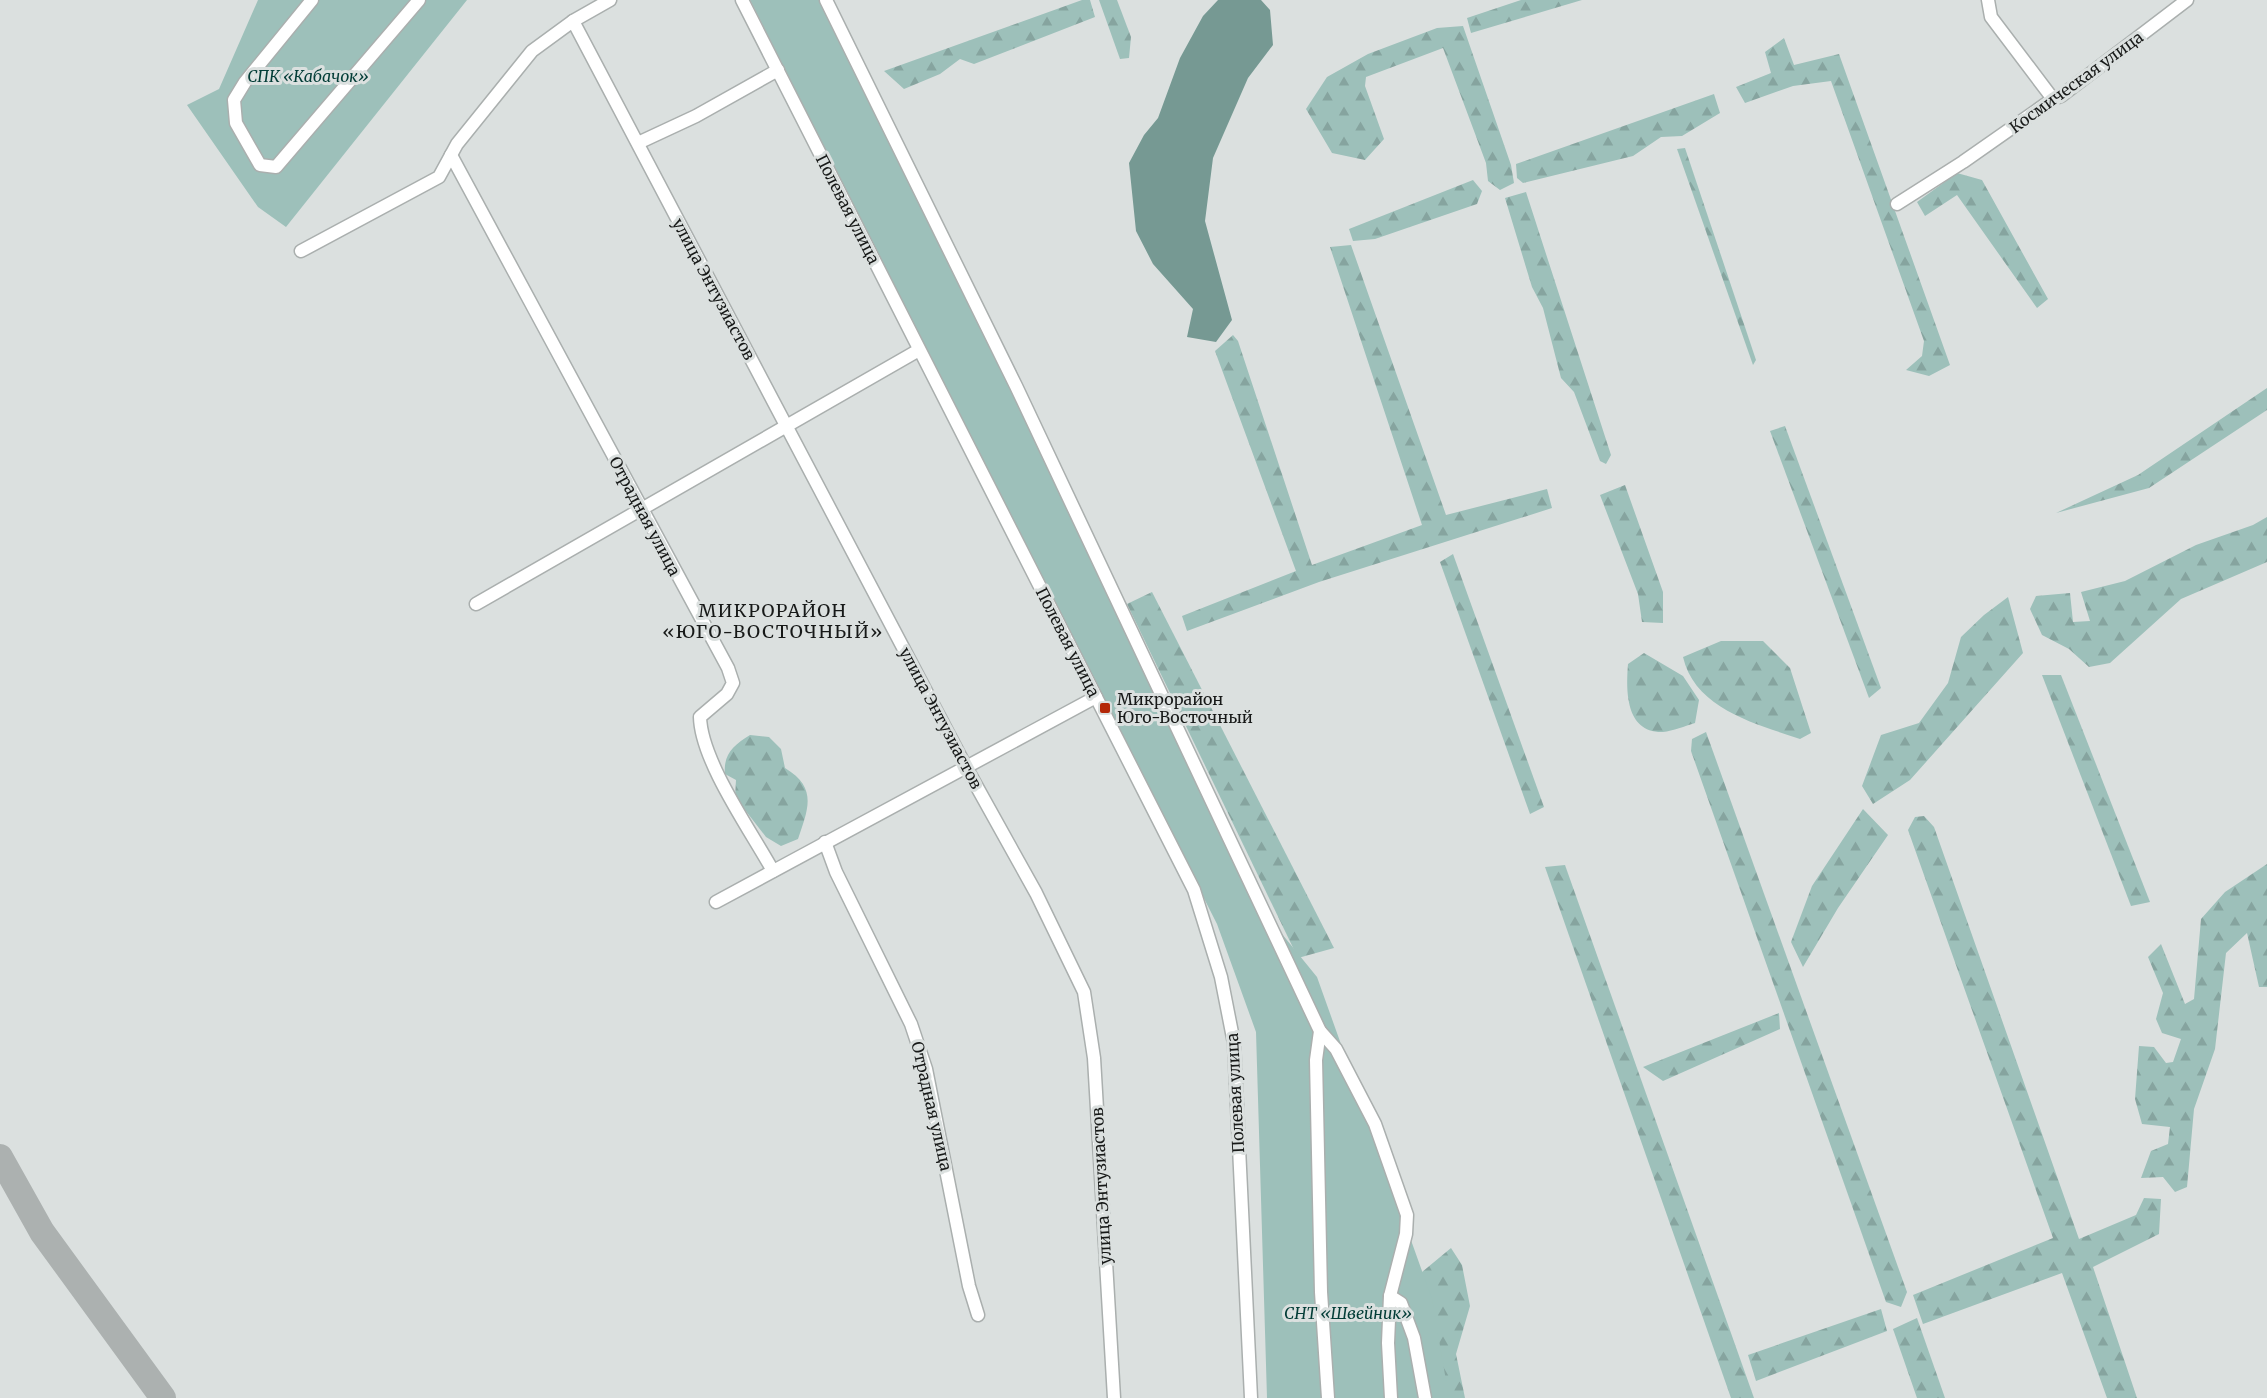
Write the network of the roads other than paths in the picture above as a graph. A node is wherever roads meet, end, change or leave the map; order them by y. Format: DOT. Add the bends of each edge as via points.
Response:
graph roads {
  1 [pos="312,0"];
  2 [pos="419,0"];
  3 [pos="610,0"];
  4 [pos="742,0"];
  5 [pos="826,0"];
  6 [pos="1988,0"];
  7 [pos="2187,0"];
  8 [pos="573,21"];
  9 [pos="778,70"];
  10 [pos="2053,99"];
  11 [pos="638,143"];
  12 [pos="451,155"];
  13 [pos="1897,204"];
  14 [pos="301,251"];
  15 [pos="920,350"];
  16 [pos="787,428"];
  17 [pos="643,509"];
  18 [pos="476,604"];
  19 [pos="1096,697"];
  20 [pos="967,769"];
  21 [pos="825,842"];
  22 [pos="773,871"];
  23 [pos="716,903"];
  24 [pos="1320,1031"];
  25 [pos="1390,1296"];
  26 [pos="978,1315"];
  27 [pos="1114,1398"];
  28 [pos="1251,1398"];
  29 [pos="1328,1398"];
  30 [pos="1391,1398"];
  31 [pos="1425,1398"];
  1 -- 2 [label="street" via="234,100 236,123 260,165 276,167"];
  3 -- 8 [label="street"];
  4 -- 9 [label="street, Полевая улица"];
  5 -- 24 [label="street" via="1016,386"];
  6 -- 10 [label="street" via="1991,17"];
  7 -- 10 [label="street, Космическая улица"];
  8 -- 11 [label="street, улица Энтузиастов"];
  8 -- 12 [label="street" via="532,51"];
  9 -- 11 [label="street"];
  9 -- 15 [label="street, Полевая улица"];
  10 -- 13 [label="street, Космическая улица"];
  11 -- 16 [label="street, улица Энтузиастов"];
  12 -- 14 [label="street" via="439,177"];
  12 -- 17 [label="street, Отрадная улица"];
  15 -- 16 [label="street"];
  15 -- 19 [label="street, Полевая улица"];
  16 -- 17 [label="street"];
  16 -- 20 [label="street, улица Энтузиастов"];
  17 -- 18 [label="street"];
  17 -- 22 [label="street, Отрадная улица" via="728,668 733,683 727,694 700,717 700,724 710,759"];
  19 -- 20 [label="street"];
  19 -- 28 [label="street, Полевая улица" via="1194,890 1221,977 1234,1043"];
  20 -- 21 [label="street"];
  20 -- 27 [label="street, улица Энтузиастов" via="1036,893 1084,992 1094,1058"];
  21 -- 22 [label="street"];
  21 -- 26 [label="street, Отрадная улица" via="915,1035 926,1069"];
  22 -- 23 [label="street"];
  24 -- 25 [label="street" via="1335,1049 1375,1125 1407,1215"];
  24 -- 29 [label="street" via="1316,1060 1321,1293"];
  25 -- 30 [label="street"];
  25 -- 31 [label="street" via="1401,1303 1414,1338"];
}
